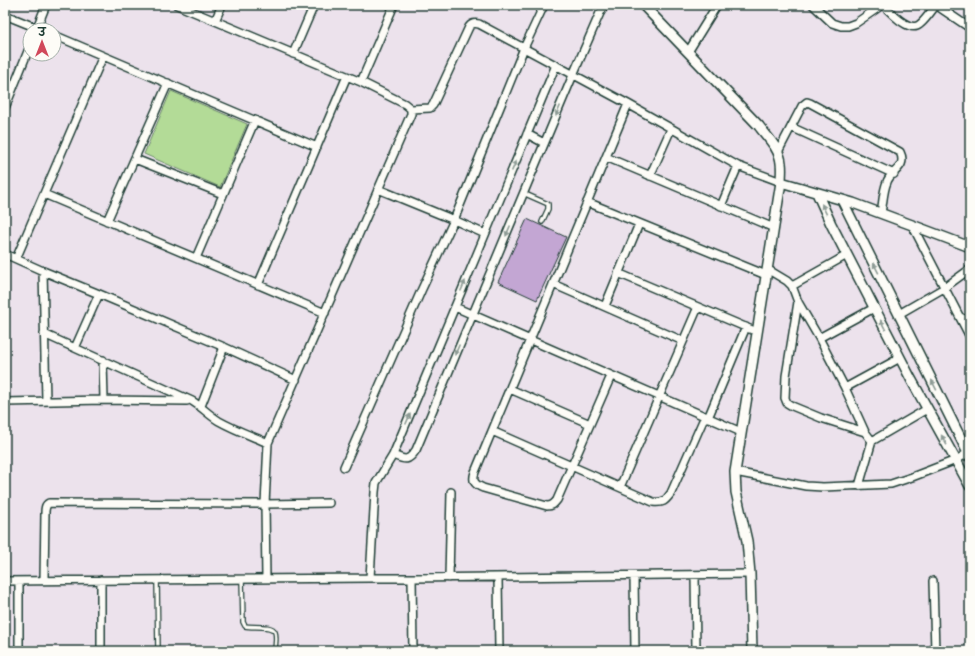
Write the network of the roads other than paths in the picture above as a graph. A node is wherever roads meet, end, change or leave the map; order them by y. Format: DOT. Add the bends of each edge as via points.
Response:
graph roads {
  1 [pos="46,5"];
  2 [pos="177,5"];
  3 [pos="222,5"];
  4 [pos="314,5"];
  5 [pos="544,5"];
  6 [pos="605,5"];
  7 [pos="643,5"];
  8 [pos="717,5"];
  9 [pos="813,5"];
  10 [pos="882,5"];
  11 [pos="392,6"];
  12 [pos="5,15"];
  13 [pos="215,21"];
  14 [pos="22,22"];
  15 [pos="41,22"];
  16 [pos="970,28"];
  17 [pos="62,38"];
  18 [pos="524,48"];
  19 [pos="688,52"];
  20 [pos="293,54"];
  21 [pos="103,56"];
  22 [pos="23,62"];
  23 [pos="556,66"];
  24 [pos="573,75"];
  25 [pos="347,76"];
  26 [pos="361,82"];
  27 [pos="168,83"];
  28 [pos="7,98"];
  29 [pos="628,104"];
  30 [pos="5,108"];
  31 [pos="411,109"];
  32 [pos="255,120"];
  33 [pos="791,127"];
  34 [pos="671,128"];
  35 [pos="527,134"];
  36 [pos="544,143"];
  37 [pos="317,147"];
  38 [pos="778,152"];
  39 [pos="606,157"];
  40 [pos="135,159"];
  41 [pos="738,166"];
  42 [pos="894,174"];
  43 [pos="650,176"];
  44 [pos="781,182"];
  45 [pos="378,189"];
  46 [pos="524,193"];
  47 [pos="817,193"];
  48 [pos="44,194"];
  49 [pos="223,194"];
  50 [pos="842,200"];
  51 [pos="587,202"];
  52 [pos="721,206"];
  53 [pos="881,214"];
  54 [pos="454,220"];
  55 [pos="107,221"];
  56 [pos="542,222"];
  57 [pos="639,224"];
  58 [pos="912,225"];
  59 [pos="774,228"];
  60 [pos="485,234"];
  61 [pos="970,247"];
  62 [pos="5,254"];
  63 [pos="847,255"];
  64 [pos="196,258"];
  65 [pos="16,259"];
  66 [pos="970,269"];
  67 [pos="43,271"];
  68 [pos="767,272"];
  69 [pos="618,273"];
  70 [pos="554,284"];
  71 [pos="258,285"];
  72 [pos="792,286"];
  73 [pos="944,288"];
  74 [pos="98,294"];
  75 [pos="798,302"];
  76 [pos="605,306"];
  77 [pos="455,307"];
  78 [pos="698,307"];
  79 [pos="874,308"];
  80 [pos="325,313"];
  81 [pos="899,314"];
  82 [pos="958,314"];
  83 [pos="472,315"];
  84 [pos="970,319"];
  85 [pos="746,327"];
  86 [pos="757,332"];
  87 [pos="44,334"];
  88 [pos="970,337"];
  89 [pos="819,338"];
  90 [pos="530,340"];
  91 [pos="683,341"];
  92 [pos="224,347"];
  93 [pos="75,348"];
  94 [pos="900,358"];
  95 [pos="103,360"];
  96 [pos="611,376"];
  97 [pos="296,380"];
  98 [pos="845,388"];
  99 [pos="510,389"];
  100 [pos="659,397"];
  101 [pos="104,400"];
  102 [pos="46,401"];
  103 [pos="192,401"];
  104 [pos="5,402"];
  105 [pos="201,406"];
  106 [pos="927,409"];
  107 [pos="706,417"];
  108 [pos="590,424"];
  109 [pos="492,431"];
  110 [pos="741,432"];
  111 [pos="865,432"];
  112 [pos="872,441"];
  113 [pos="268,443"];
  114 [pos="393,455"];
  115 [pos="969,455"];
  116 [pos="956,460"];
  117 [pos="572,466"];
  118 [pos="344,467"];
  119 [pos="735,472"];
  120 [pos="859,486"];
  121 [pos="970,486"];
  122 [pos="620,487"];
  123 [pos="452,492"];
  124 [pos="329,503"];
  125 [pos="265,504"];
  126 [pos="750,574"];
  127 [pos="695,575"];
  128 [pos="634,576"];
  129 [pos="498,577"];
  130 [pos="370,578"];
  131 [pos="412,578"];
  132 [pos="449,578"];
  133 [pos="242,579"];
  134 [pos="266,579"];
  135 [pos="44,580"];
  136 [pos="101,580"];
  137 [pos="157,580"];
  138 [pos="933,580"];
  139 [pos="5,581"];
  140 [pos="19,581"];
  141 [pos="20,651"];
  142 [pos="101,651"];
  143 [pos="158,651"];
  144 [pos="275,651"];
  145 [pos="413,651"];
  146 [pos="499,651"];
  147 [pos="635,651"];
  148 [pos="696,651"];
  149 [pos="752,651"];
  150 [pos="934,651"];
  1 -- 15 [label="street"];
  2 -- 13 [label="street"];
  3 -- 13 [label="street"];
  4 -- 20 [label="street"];
  5 -- 18 [label="street"];
  6 -- 24 [label="street"];
  7 -- 19 [label="street"];
  8 -- 19 [label="street"];
  9 -- 10 [label="street" via="832,23 848,26"];
  10 -- 16 [label="street" via="911,26 918,26 936,5"];
  11 -- 26 [label="street"];
  12 -- 14 [label="street"];
  13 -- 20 [label="street"];
  17 -- 21 [label="street"];
  18 -- 23 [label="street"];
  18 -- 31 [label="street" via="474,23 434,105 430,108"];
  18 -- 54 [label="street"];
  19 -- 38 [label="street" via="758,126"];
  20 -- 25 [label="street"];
  21 -- 27 [label="street"];
  21 -- 48 [label="street"];
  22 -- 28 [label="street"];
  23 -- 24 [label="street"];
  23 -- 35 [label="street"];
  24 -- 29 [label="street"];
  24 -- 36 [label="street, one-way"];
  25 -- 26 [label="street"];
  25 -- 37 [label="street"];
  26 -- 31 [label="street"];
  27 -- 32 [label="street"];
  27 -- 40 [label="street"];
  28 -- 30 [label="street"];
  29 -- 34 [label="street"];
  29 -- 39 [label="street"];
  31 -- 45 [label="street"];
  32 -- 37 [label="street"];
  32 -- 49 [label="street"];
  33 -- 38 [label="street"];
  33 -- 42 [label="street"];
  33 -- 42 [label="street" via="804,104 810,103 900,152 902,160"];
  34 -- 41 [label="street"];
  34 -- 43 [label="street"];
  35 -- 36 [label="street"];
  60 -- 35 [label="street, one-way"];
  36 -- 46 [label="street"];
  37 -- 71 [label="street"];
  38 -- 44 [label="street"];
  39 -- 43 [label="street"];
  39 -- 51 [label="street"];
  40 -- 49 [label="street"];
  40 -- 55 [label="street"];
  41 -- 44 [label="street"];
  41 -- 52 [label="street"];
  42 -- 53 [label="street" via="887,180"];
  43 -- 52 [label="street"];
  44 -- 47 [label="street"];
  44 -- 59 [label="street"];
  45 -- 54 [label="street"];
  45 -- 80 [label="street"];
  46 -- 56 [label="lane" via="548,204"];
  46 -- 83 [label="street, one-way"];
  47 -- 50 [label="street"];
  63 -- 47 [label="street, one-way"];
  48 -- 55 [label="street"];
  48 -- 65 [label="street"];
  49 -- 64 [label="street"];
  50 -- 53 [label="street"];
  81 -- 50 [label="street, one-way"];
  51 -- 57 [label="street"];
  51 -- 70 [label="street"];
  52 -- 59 [label="street"];
  53 -- 58 [label="street"];
  54 -- 60 [label="street"];
  54 -- 118 [label="street"];
  55 -- 64 [label="street"];
  57 -- 68 [label="street"];
  57 -- 69 [label="street"];
  58 -- 61 [label="street"];
  58 -- 73 [label="street"];
  59 -- 68 [label="street"];
  77 -- 60 [label="street, one-way"];
  62 -- 65 [label="street"];
  63 -- 72 [label="street"];
  63 -- 79 [label="street"];
  64 -- 71 [label="street"];
  65 -- 67 [label="street"];
  66 -- 73 [label="street"];
  67 -- 74 [label="street"];
  67 -- 87 [label="street"];
  68 -- 72 [label="street"];
  68 -- 86 [label="street"];
  69 -- 76 [label="street"];
  69 -- 78 [label="street"];
  70 -- 76 [label="street"];
  70 -- 90 [label="street"];
  71 -- 80 [label="street"];
  72 -- 75 [label="street"];
  73 -- 81 [label="street"];
  73 -- 82 [label="street"];
  74 -- 92 [label="street"];
  74 -- 93 [label="street"];
  75 -- 89 [label="street"];
  75 -- 111 [label="street" via="786,376 787,403 821,418"];
  76 -- 91 [label="street"];
  77 -- 83 [label="street"];
  114 -- 77 [label="street, one-way"];
  78 -- 85 [label="street"];
  78 -- 91 [label="street"];
  79 -- 89 [label="street"];
  94 -- 79 [label="street, one-way"];
  80 -- 97 [label="street"];
  115 -- 81 [label="street, one-way"];
  82 -- 84 [label="lane"];
  82 -- 88 [label="street"];
  83 -- 90 [label="street"];
  83 -- 114 [label="street, one-way" via="416,450 409,459 404,460"];
  85 -- 86 [label="street"];
  85 -- 107 [label="street"];
  86 -- 110 [label="street"];
  87 -- 93 [label="street"];
  87 -- 102 [label="street"];
  89 -- 98 [label="street"];
  90 -- 96 [label="street"];
  90 -- 99 [label="street"];
  91 -- 100 [label="street"];
  92 -- 97 [label="street"];
  92 -- 105 [label="street"];
  93 -- 95 [label="street"];
  94 -- 98 [label="street"];
  94 -- 106 [label="street"];
  95 -- 101 [label="street"];
  95 -- 103 [label="street"];
  96 -- 100 [label="street"];
  96 -- 108 [label="street"];
  97 -- 113 [label="street"];
  98 -- 111 [label="street"];
  99 -- 108 [label="street"];
  99 -- 109 [label="street"];
  100 -- 107 [label="street"];
  100 -- 122 [label="street"];
  101 -- 102 [label="street"];
  101 -- 103 [label="street"];
  102 -- 104 [label="street"];
  103 -- 105 [label="street"];
  105 -- 113 [label="street" via="220,422"];
  106 -- 112 [label="street"];
  116 -- 106 [label="street, one-way"];
  107 -- 110 [label="street"];
  107 -- 122 [label="street" via="666,500 653,502"];
  108 -- 117 [label="street"];
  109 -- 117 [label="street"];
  109 -- 117 [label="street" via="473,476 478,485 551,506 557,500"];
  110 -- 119 [label="street"];
  111 -- 112 [label="street"];
  112 -- 120 [label="street"];
  113 -- 125 [label="street"];
  114 -- 130 [label="street" via="376,483"];
  115 -- 116 [label="street"];
  116 -- 120 [label="street" via="891,484"];
  116 -- 121 [label="street"];
  117 -- 122 [label="street"];
  119 -- 120 [label="street" via="806,486"];
  119 -- 126 [label="street"];
  123 -- 132 [label="street"];
  124 -- 125 [label="street"];
  125 -- 134 [label="street"];
  125 -- 135 [label="street" via="49,503 45,507"];
  126 -- 127 [label="street"];
  126 -- 149 [label="street"];
  127 -- 128 [label="street"];
  127 -- 148 [label="street"];
  128 -- 129 [label="street"];
  128 -- 147 [label="street"];
  129 -- 132 [label="street"];
  129 -- 146 [label="street"];
  130 -- 131 [label="street"];
  130 -- 134 [label="street"];
  131 -- 132 [label="street"];
  131 -- 145 [label="street"];
  133 -- 134 [label="street"];
  133 -- 137 [label="street"];
  133 -- 144 [label="lane" via="243,622 248,627 273,629"];
  135 -- 136 [label="street"];
  135 -- 140 [label="street"];
  136 -- 137 [label="street"];
  136 -- 142 [label="street"];
  137 -- 143 [label="lane"];
  138 -- 150 [label="street"];
  139 -- 140 [label="street"];
  140 -- 141 [label="street"];
}
